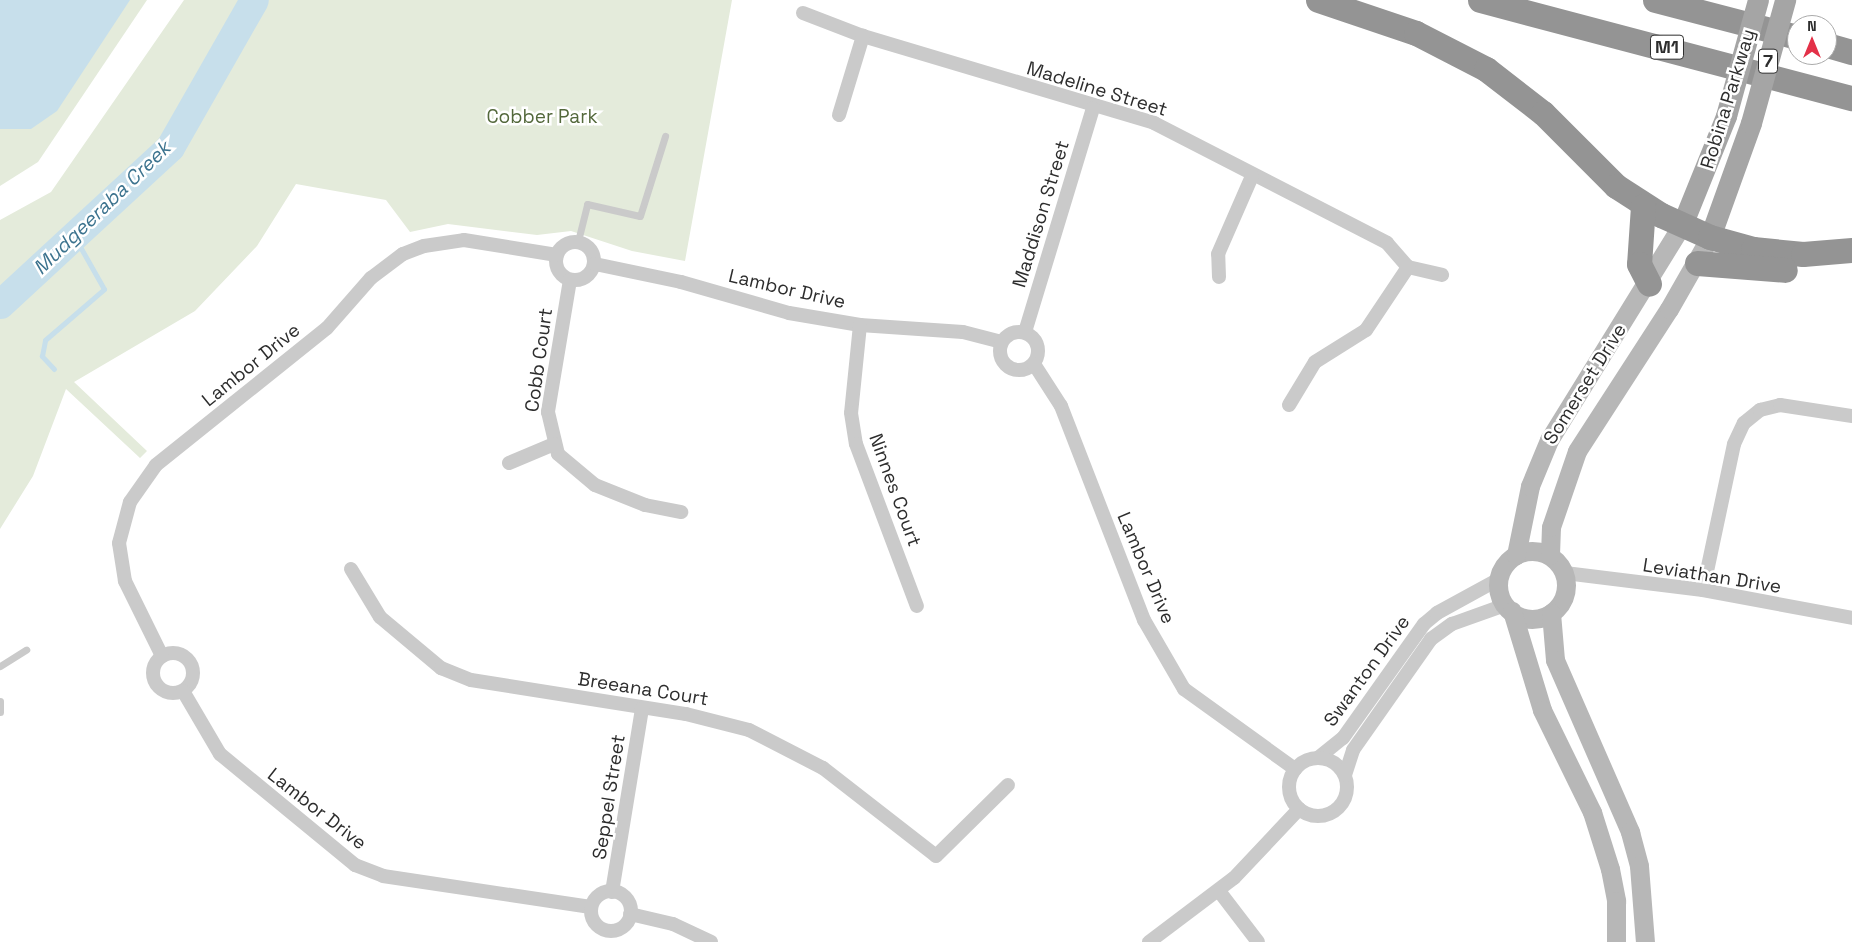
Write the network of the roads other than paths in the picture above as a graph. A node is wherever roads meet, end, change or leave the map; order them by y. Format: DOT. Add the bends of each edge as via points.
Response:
graph roads {
  1 [pos="1318,0"];
  2 [pos="1480,0"];
  3 [pos="1655,0"];
  4 [pos="1758,0"];
  5 [pos="1785,0"];
  6 [pos="803,13"];
  7 [pos="1787,34"];
  8 [pos="864,36"];
  9 [pos="1837,48"];
  10 [pos="1852,52"];
  11 [pos="1852,98"];
  12 [pos="1093,108"];
  13 [pos="839,115"];
  14 [pos="665,136"];
  15 [pos="1252,176"];
  16 [pos="1642,206"];
  17 [pos="1682,224"];
  18 [pos="1710,237"];
  19 [pos="578,242"];
  20 [pos="1852,250"];
  21 [pos="557,255"];
  22 [pos="1852,262"];
  23 [pos="1697,263"];
  24 [pos="595,264"];
  25 [pos="1408,267"];
  26 [pos="1442,275"];
  27 [pos="1219,277"];
  28 [pos="570,280"];
  29 [pos="1648,284"];
  30 [pos="860,325"];
  31 [pos="1025,332"];
  32 [pos="1002,342"];
  33 [pos="1034,364"];
  34 [pos="1289,405"];
  35 [pos="1852,416"];
  36 [pos="554,444"];
  37 [pos="509,462"];
  38 [pos="681,512"];
  39 [pos="1516,555"];
  40 [pos="1550,555"];
  41 [pos="351,569"];
  42 [pos="1565,573"];
  43 [pos="1499,580"];
  44 [pos="1703,590"];
  45 [pos="917,606"];
  46 [pos="1508,608"];
  47 [pos="1551,613"];
  48 [pos="1852,618"];
  49 [pos="26,650"];
  50 [pos="162,656"];
  51 [pos="0,666"];
  52 [pos="183,690"];
  53 [pos="0,702"];
  54 [pos="642,708"];
  55 [pos="0,712"];
  56 [pos="1318,758"];
  57 [pos="1295,769"];
  58 [pos="1345,775"];
  59 [pos="1008,785"];
  60 [pos="1299,809"];
  61 [pos="1219,891"];
  62 [pos="612,892"];
  63 [pos="591,907"];
  64 [pos="630,914"];
  65 [pos="711,942"];
  66 [pos="1150,942"];
  67 [pos="1258,942"];
  68 [pos="1616,942"];
  69 [pos="1645,942"];
  1 -- 16 [label="highway" via="1407,29 1486,69 1543,113 1610,180"];
  2 -- 11 [label="highway, M1"];
  3 -- 7 [label="highway, M1"];
  4 -- 17 [label="main road, Robina Parkway / 7, bridge" via="1726,116"];
  5 -- 18 [label="main road, Robina Parkway / 7, bridge" via="1751,123"];
  6 -- 8 [label="street, Madeline Street"];
  8 -- 12 [label="street, Madeline Street"];
  8 -- 13 [label="street"];
  9 -- 10 [label="highway"];
  12 -- 15 [label="street, Madeline Street" via="1154,124"];
  12 -- 31 [label="street, Maddison Street"];
  14 -- 19 [label="lane" via="640,216 587,204"];
  15 -- 25 [label="street, Madeline Street" via="1387,243"];
  15 -- 27 [label="street" via="1218,254"];
  16 -- 17 [label="highway"];
  16 -- 29 [label="highway" via="1640,264"];
  17 -- 18 [label="highway"];
  17 -- 29 [label="main road, Somerset Drive"];
  18 -- 20 [label="highway" via="1772,252"];
  18 -- 23 [label="main road, Somerset Drive"];
  19 -- 21 [label="street" via="565,244"];
  19 -- 24 [label="street" via="593,252"];
  21 -- 28 [label="street" via="558,270"];
  21 -- 50 [label="street, Lambor Drive" via="464,240 424,246 402,254 371,278 327,328 156,466 130,502 119,543 125,581"];
  22 -- 23 [label="highway" via="1788,270"];
  23 -- 40 [label="main road, Somerset Drive" via="1577,451 1551,527"];
  24 -- 28 [label="street" via="589,275"];
  24 -- 30 [label="street, Lambor Drive" via="681,282 789,313"];
  25 -- 26 [label="street"];
  25 -- 34 [label="street" via="1366,330 1315,362"];
  28 -- 36 [label="street, Cobb Court" via="549,397"];
  29 -- 39 [label="main road, Somerset Drive" via="1549,440 1530,486"];
  30 -- 32 [label="street, Lambor Drive" via="963,332"];
  30 -- 45 [label="street, Ninnes Court" via="851,413 856,444"];
  31 -- 32 [label="street" via="1011,333"];
  31 -- 33 [label="street" via="1032,336 1039,349"];
  32 -- 33 [label="street" via="1002,360 1011,369 1023,370"];
  33 -- 57 [label="street, Lambor Drive" via="1061,406 1144,620 1184,689"];
  35 -- 44 [label="street" via="1780,405 1760,410 1744,423 1734,444"];
  36 -- 37 [label="street"];
  36 -- 38 [label="street, Cobb Court" via="569,465 594,485 645,505"];
  39 -- 40 [label="main road" via="1532,550"];
  39 -- 43 [label="main road, Somerset Drive" via="1502,568"];
  40 -- 42 [label="main road"];
  41 -- 54 [label="street, Breeana Court" via="380,617 441,668 470,680"];
  42 -- 44 [label="street, Leviathan Drive"];
  42 -- 47 [label="main road" via="1564,597"];
  43 -- 46 [label="main road"];
  43 -- 56 [label="street, Swanton Drive" via="1436,613 1424,624 1343,738"];
  44 -- 48 [label="street, Leviathan Drive"];
  46 -- 47 [label="main road" via="1534,618"];
  46 -- 58 [label="street, Swanton Drive" via="1452,624 1431,639 1353,750"];
  46 -- 68 [label="main road" via="1542,710 1592,812 1610,868 1616,901"];
  47 -- 69 [label="main road" via="1555,660 1630,832 1639,866"];
  49 -- 51 [label="lane"];
  50 -- 52 [label="street" via="153,670 156,685 165,692"];
  50 -- 52 [label="street" via="179,654 190,663 192,680"];
  52 -- 63 [label="street, Lambor Drive" via="220,754 355,865 382,876"];
  53 -- 55 [label="lane"];
  54 -- 59 [label="street, Breeana Court" via="729,724 787,746 849,786 936,856"];
  54 -- 62 [label="street, Seppel Street"];
  56 -- 57 [label="street"];
  56 -- 58 [label="street" via="1334,763"];
  57 -- 60 [label="street" via="1289,790"];
  58 -- 60 [label="street" via="1346,794 1335,810 1317,816"];
  60 -- 61 [label="street"];
  61 -- 66 [label="street"];
  61 -- 67 [label="street"];
  62 -- 63 [label="street" via="598,896"];
  62 -- 64 [label="street" via="626,898"];
  63 -- 64 [label="street" via="596,924 607,930 619,929"];
  64 -- 65 [label="street" via="673,924"];
}
